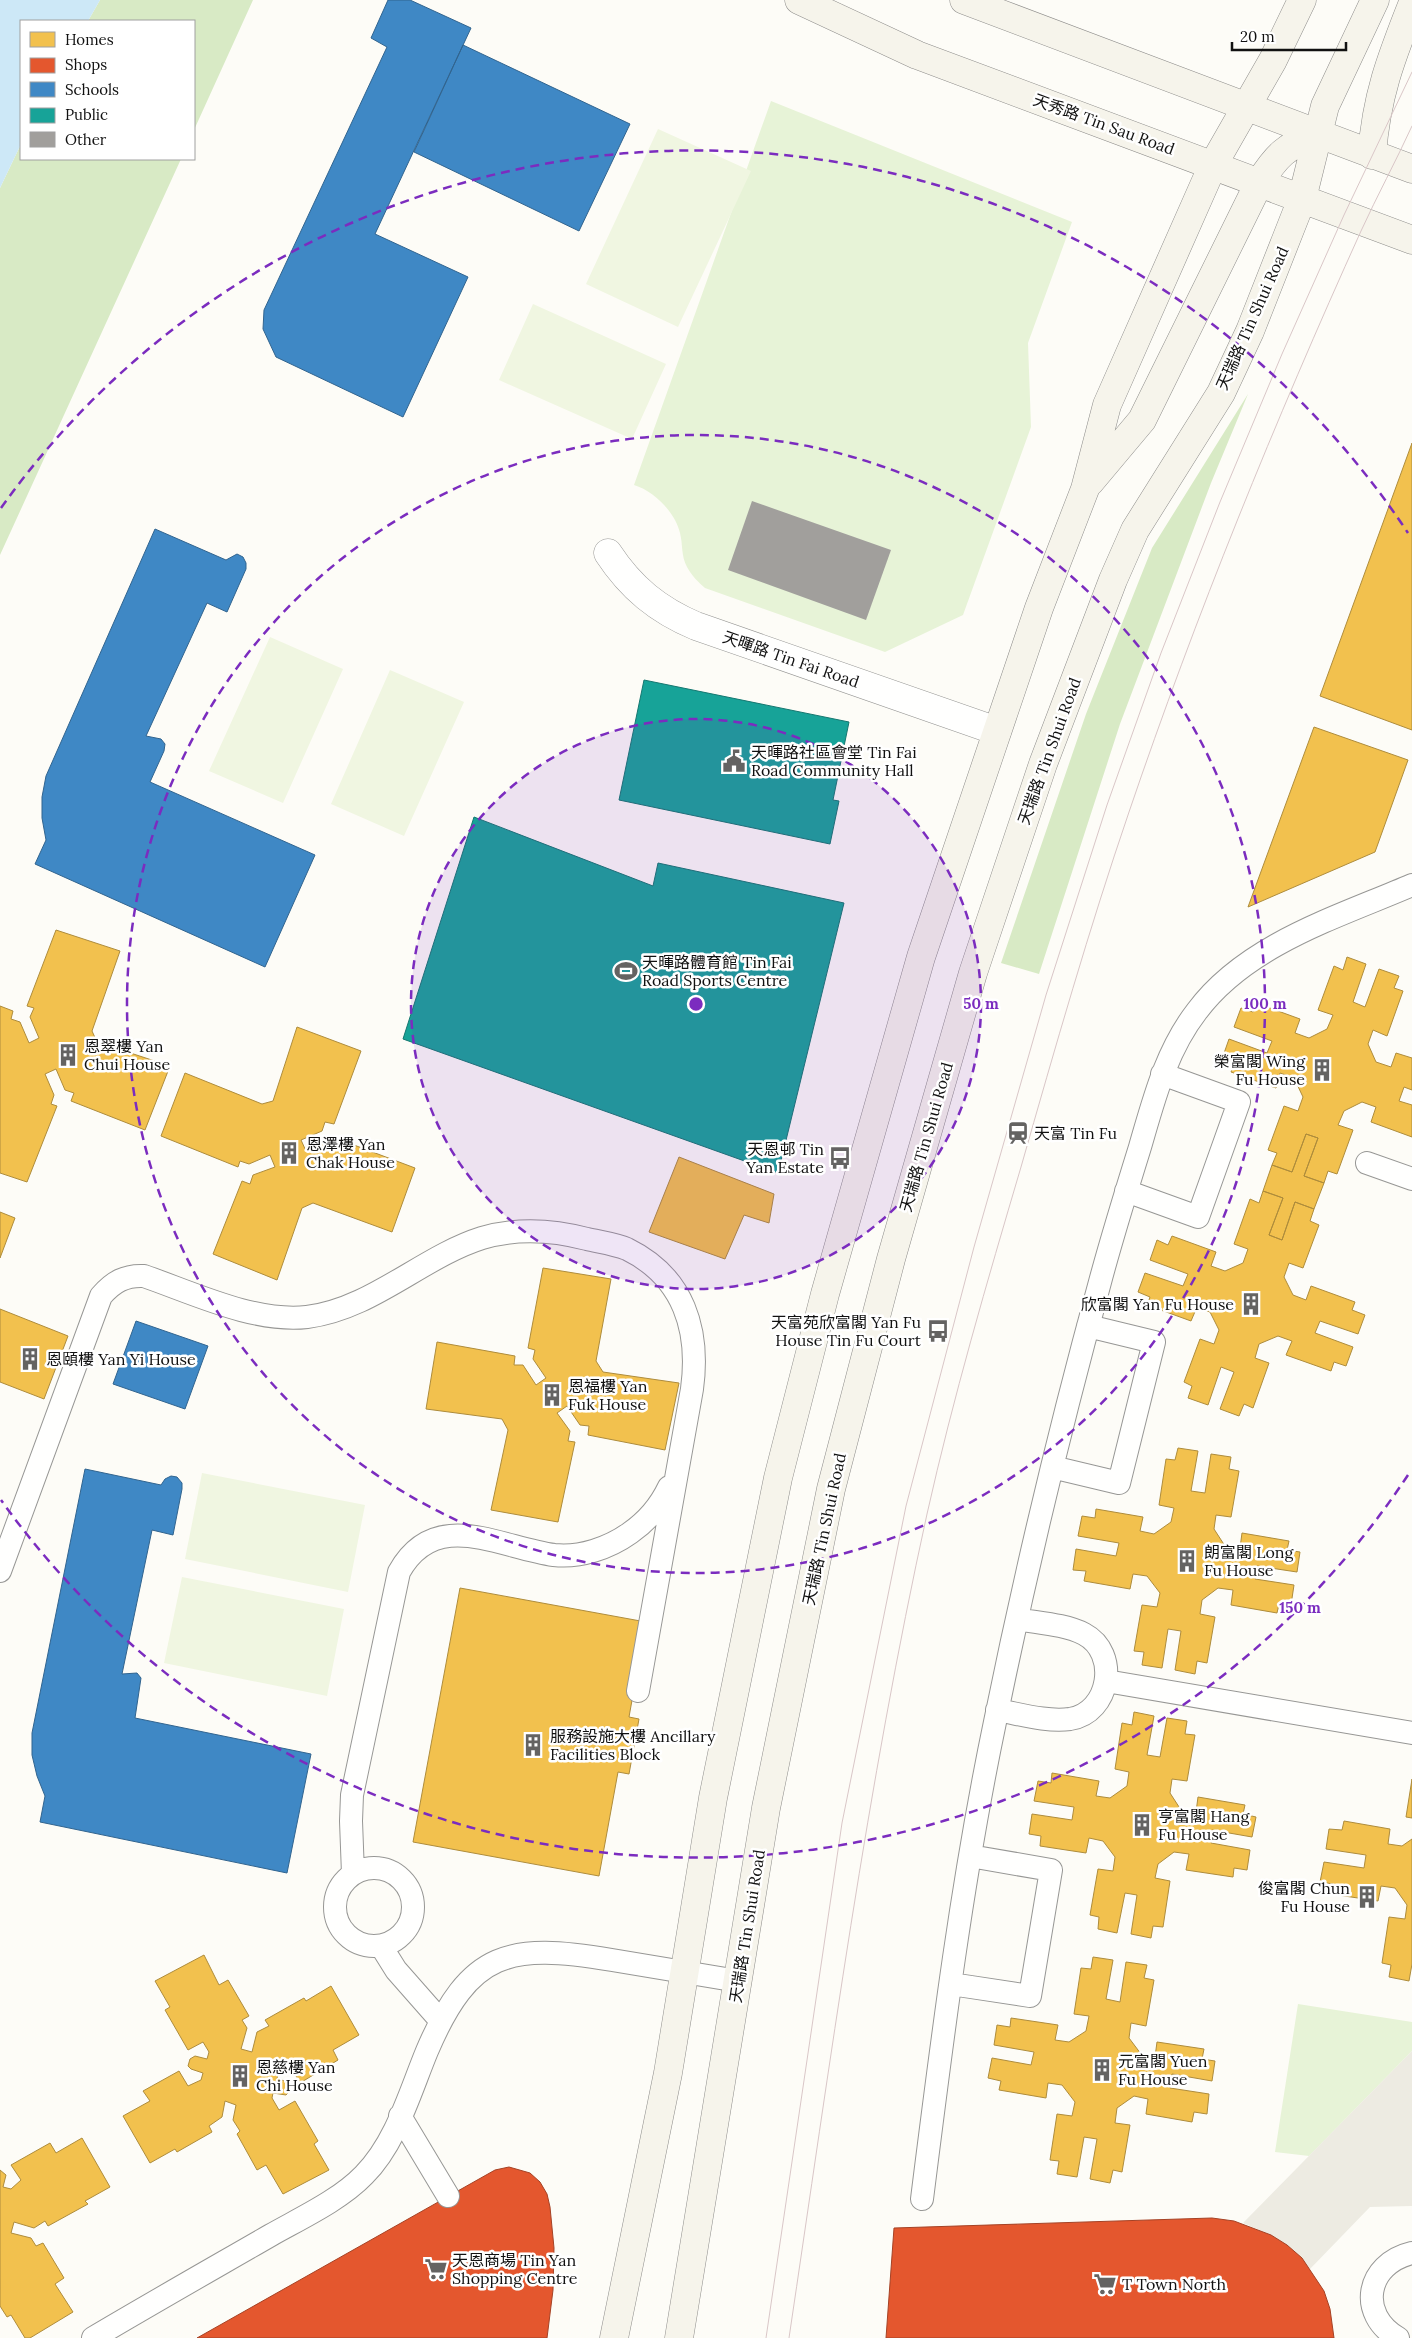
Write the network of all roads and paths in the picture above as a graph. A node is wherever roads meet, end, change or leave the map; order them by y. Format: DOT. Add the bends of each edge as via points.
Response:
graph roads {
  1 [pos="799,0"];
  2 [pos="964,0"];
  3 [pos="1302,0"];
  4 [pos="1375,0"];
  5 [pos="1412,5"];
  6 [pos="1246,107"];
  7 [pos="1317,134"];
  8 [pos="1372,155"];
  9 [pos="1213,165"];
  10 [pos="1412,170"];
  11 [pos="1259,183"];
  12 [pos="1302,199"];
  13 [pos="1412,240"];
  14 [pos="1085,489"];
  15 [pos="608,553"];
  16 [pos="997,730"];
  17 [pos="1412,885"];
  18 [pos="1162,1074"];
  19 [pos="1367,1163"];
  20 [pos="1412,1179"];
  21 [pos="1126,1191"];
  22 [pos="1088,1326"];
  23 [pos="1052,1467"];
  24 [pos="676,1468"];
  25 [pos="0,1571"];
  26 [pos="1017,1619"];
  27 [pos="1106,1681"];
  28 [pos="638,1691"];
  29 [pos="997,1710"];
  30 [pos="1412,1733"];
  31 [pos="970,1856"];
  32 [pos="353,1874"];
  33 [pos="381,1946"];
  34 [pos="684,1972"];
  35 [pos="738,1980"];
  36 [pos="950,1984"];
  37 [pos="440,2020"];
  38 [pos="400,2116"];
  39 [pos="448,2196"];
  40 [pos="922,2199"];
  41 [pos="1412,2254"];
  42 [pos="132,2315"];
  43 [pos="93,2338"];
  44 [pos="119,2338"];
  45 [pos="614,2338"];
  46 [pos="679,2338"];
  47 [pos="1398,2338"];
  1 -- 9 [label="main road, 天秀路 Tin Sau Road" via="916,55"];
  2 -- 6 [label="main road"];
  3 -- 6 [label="main road"];
  4 -- 7 [label="main road, 天瑞路 Tin Shui Road" via="1325,106"];
  5 -- 8 [label="main road" via="1384,79"];
  6 -- 7 [label="main road"];
  6 -- 9 [label="main road"];
  7 -- 8 [label="main road"];
  7 -- 11 [label="main road" via="1293,144 1273,161"];
  7 -- 12 [label="main road, 天瑞路 Tin Shui Road"];
  8 -- 10 [label="main road"];
  9 -- 11 [label="main road, 天秀路 Tin Sau Road"];
  9 -- 14 [label="main road" via="1107,405"];
  11 -- 12 [label="main road, 天秀路 Tin Sau Road"];
  11 -- 14 [label="main road" via="1142,420"];
  12 -- 13 [label="main road, 天秀路 Tin Sau Road"];
  12 -- 35 [label="main road, 天瑞路 Tin Shui Road" via="1254,322 1221,393 1135,530 1113,580 1043,764 973,973 891,1259 831,1490 766,1808"];
  14 -- 16 [label="main road"];
  15 -- 16 [label="street, 天暉路 Tin Fai Road" via="636,590 674,617"];
  16 -- 34 [label="main road" via="921,957 824,1294 780,1468 713,1798"];
  17 -- 18 [label="lane" via="1273,946 1245,964 1198,1009 1179,1038"];
  18 -- 21 [label="lane"];
  18 -- 21 [label="lane" via="1239,1102 1198,1217"];
  19 -- 20 [label="lane"];
  21 -- 22 [label="lane"];
  22 -- 23 [label="lane"];
  22 -- 23 [label="lane" via="1154,1342 1119,1483"];
  23 -- 26 [label="lane"];
  24 -- 25 [label="lane" via="695,1365 694,1341 679,1297 665,1277 626,1249 569,1234 538,1231 506,1233 461,1246 355,1303 307,1317 259,1314 144,1276 132,1276 110,1286 101,1296"];
  24 -- 28 [label="lane"];
  24 -- 32 [label="lane" via="656,1509 640,1526 601,1549 555,1555 460,1534 427,1541 406,1559 399,1572 352,1794"];
  26 -- 27 [label="lane" via="1085,1634 1099,1647 1106,1664"];
  26 -- 29 [label="lane"];
  27 -- 29 [label="lane" via="1100,1698 1088,1711 1071,1719 1053,1720"];
  27 -- 30 [label="lane"];
  29 -- 31 [label="lane"];
  31 -- 36 [label="lane"];
  31 -- 36 [label="lane" via="1051,1870 1030,1996"];
  32 -- 33 [label="lane" via="336,1895 337,1921 344,1933 355,1941"];
  32 -- 33 [label="lane" via="378,1868 390,1871 409,1887 414,1906 410,1924 393,1942"];
  33 -- 37 [label="lane" via="396,1970"];
  34 -- 35 [label="lane"];
  34 -- 37 [label="lane" via="578,1954 523,1953 505,1957 471,1979"];
  34 -- 45 [label="main road" via="668,2072"];
  35 -- 46 [label="main road, 天瑞路 Tin Shui Road"];
  36 -- 40 [label="lane"];
  37 -- 38 [label="lane"];
  38 -- 39 [label="lane"];
  38 -- 42 [label="lane" via="378,2158 348,2188"];
  41 -- 47 [label="lane" via="1396,2258 1385,2267 1376,2279 1372,2293 1372,2308 1378,2321 1387,2332"];
  42 -- 43 [label="lane"];
  42 -- 44 [label="lane"];
}
